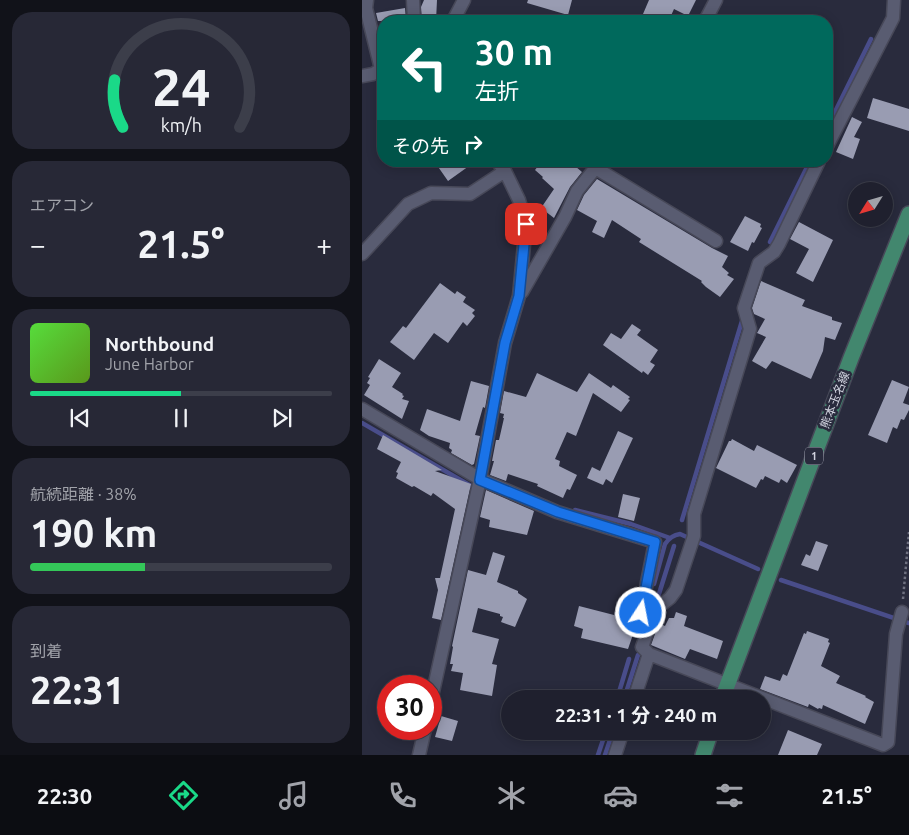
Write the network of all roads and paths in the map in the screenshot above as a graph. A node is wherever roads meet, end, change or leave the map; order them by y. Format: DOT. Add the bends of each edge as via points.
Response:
graph roads {
  1 [pos="366,0"];
  2 [pos="413,0"];
  3 [pos="464,0"];
  4 [pos="716,0"];
  5 [pos="894,0"];
  6 [pos="414,15"];
  7 [pos="456,15"];
  8 [pos="708,15"];
  9 [pos="377,53"];
  10 [pos="377,72"];
  11 [pos="362,76"];
  12 [pos="833,134"];
  13 [pos="500,167"];
  14 [pos="502,167"];
  15 [pos="595,167"];
  16 [pos="602,167"];
  17 [pos="816,167"];
  18 [pos="908,214"];
  19 [pos="716,242"];
  20 [pos="362,254"];
  21 [pos="519,296"];
  22 [pos="362,409"];
  23 [pos="480,480"];
  24 [pos="908,532"];
  25 [pos="901,617"];
  26 [pos="652,618"];
  27 [pos="649,654"];
  28 [pos="437,675"];
  29 [pos="728,684"];
  30 [pos="637,690"];
  31 [pos="726,690"];
  32 [pos="422,740"];
  33 [pos="620,740"];
  34 [pos="708,740"];
  35 [pos="419,755"];
  36 [pos="615,755"];
  37 [pos="702,755"];
  1 -- 9 [label="street"];
  2 -- 6 [label="street"];
  3 -- 7 [label="street"];
  4 -- 8 [label="street"];
  5 -- 12 [label="street" via="893,18"];
  10 -- 11 [label="street"];
  13 -- 20 [label="street" via="470,194 432,193 408,204"];
  14 -- 21 [label="street" via="519,200 526,224"];
  15 -- 21 [label="street" via="577,191"];
  16 -- 19 [label="street"];
  17 -- 26 [label="street" via="779,244 759,263 744,308 750,329 694,514 693,541 676,590 655,610"];
  18 -- 29 [label="main road, 熊本玉名線 / 1"];
  21 -- 23 [label="street" via="505,343"];
  22 -- 23 [label="street"];
  23 -- 26 [label="street" via="558,512 655,542 641,613"];
  23 -- 28 [label="street"];
  24 -- 25 [label="path"];
  25 -- 29 [label="street" via="896,634 888,742 883,744"];
  26 -- 27 [label="street" via="642,646"];
  27 -- 29 [label="street"];
  27 -- 30 [label="street"];
  29 -- 31 [label="main road, 熊本玉名線 / 1"];
  32 -- 35 [label="street"];
  33 -- 36 [label="street"];
  34 -- 37 [label="main road"];
}
